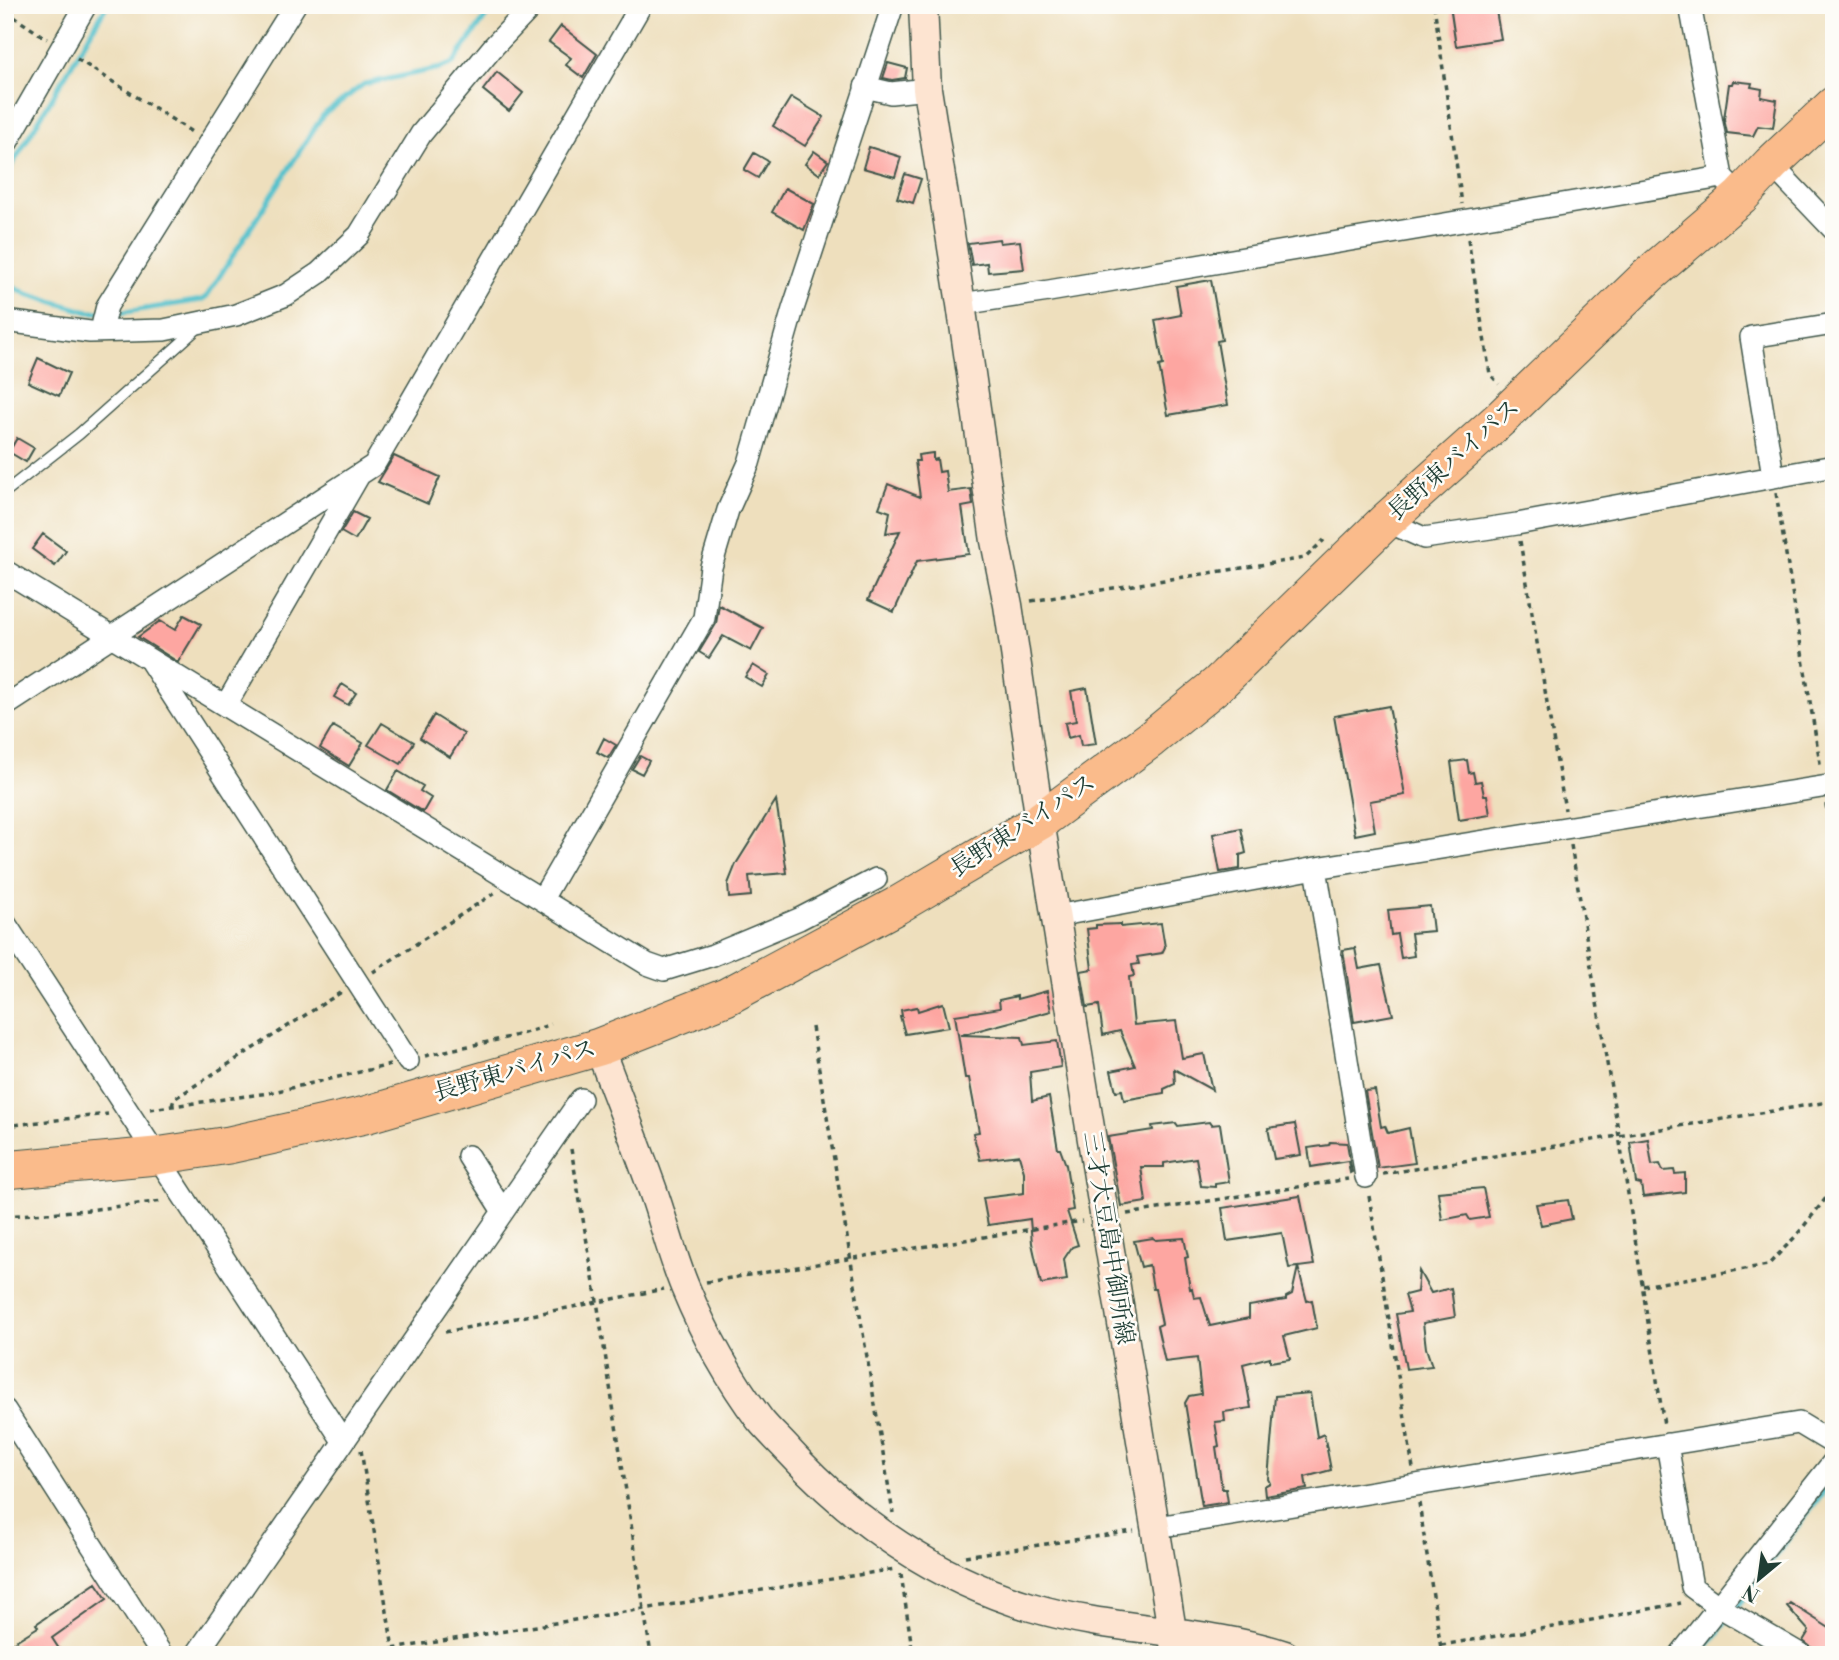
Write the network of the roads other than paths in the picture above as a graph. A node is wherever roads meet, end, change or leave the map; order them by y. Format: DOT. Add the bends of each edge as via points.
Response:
graph roads {
  1 [pos="86,5"];
  2 [pos="295,5"];
  3 [pos="533,5"];
  4 [pos="641,5"];
  5 [pos="894,5"];
  6 [pos="923,5"];
  7 [pos="1689,5"];
  8 [pos="865,87"];
  9 [pos="927,89"];
  10 [pos="1834,105"];
  11 [pos="5,146"];
  12 [pos="1771,164"];
  13 [pos="1732,186"];
  14 [pos="1834,230"];
  15 [pos="961,304"];
  16 [pos="105,320"];
  17 [pos="5,321"];
  18 [pos="206,321"];
  19 [pos="1834,324"];
  20 [pos="1834,466"];
  21 [pos="360,474"];
  22 [pos="1773,476"];
  23 [pos="5,492"];
  24 [pos="1386,521"];
  25 [pos="5,571"];
  26 [pos="113,636"];
  27 [pos="148,657"];
  28 [pos="226,705"];
  29 [pos="5,706"];
  30 [pos="1829,786"];
  31 [pos="1040,821"];
  32 [pos="1316,868"];
  33 [pos="876,879"];
  34 [pos="542,899"];
  35 [pos="1056,916"];
  36 [pos="5,923"];
  37 [pos="599,1047"];
  38 [pos="408,1061"];
  39 [pos="581,1099"];
  40 [pos="156,1156"];
  41 [pos="468,1156"];
  42 [pos="5,1170"];
  43 [pos="1366,1177"];
  44 [pos="502,1210"];
  45 [pos="5,1410"];
  46 [pos="343,1441"];
  47 [pos="1667,1444"];
  48 [pos="1834,1444"];
  49 [pos="1834,1461"];
  50 [pos="1157,1527"];
  51 [pos="1710,1600"];
  52 [pos="1175,1643"];
  53 [pos="162,1655"];
  54 [pos="196,1655"];
  55 [pos="1286,1655"];
  56 [pos="1680,1655"];
  57 [pos="1802,1655"];
  1 -- 11 [label="street"];
  2 -- 16 [label="street" via="208,142"];
  3 -- 18 [label="street" via="421,134 359,235 319,273 286,295 236,315"];
  4 -- 21 [label="street" via="374,465"];
  5 -- 8 [label="street"];
  6 -- 9 [label="street, 三才大豆島中御所線"];
  7 -- 13 [label="street"];
  8 -- 9 [label="street" via="891,93"];
  8 -- 34 [label="street" via="749,463 728,510 711,567 704,618"];
  9 -- 15 [label="street, 三才大豆島中御所線"];
  10 -- 12 [label="highway, 長野東バイパス"];
  12 -- 13 [label="highway, 長野東バイパス"];
  12 -- 14 [label="street"];
  13 -- 15 [label="street" via="1465,219"];
  13 -- 24 [label="highway, 長野東バイパス" via="1516,405"];
  15 -- 31 [label="street, 三才大豆島中御所線"];
  16 -- 17 [label="street" via="90,332"];
  16 -- 18 [label="street" via="164,330"];
  18 -- 23 [label="lane" via="79,434"];
  19 -- 22 [label="street" via="1751,337"];
  20 -- 22 [label="street"];
  21 -- 26 [label="street"];
  21 -- 28 [label="street"];
  22 -- 24 [label="street" via="1424,538"];
  24 -- 31 [label="highway, 長野東バイパス" via="1218,684"];
  25 -- 26 [label="street"];
  26 -- 27 [label="street"];
  26 -- 29 [label="street"];
  27 -- 28 [label="street"];
  27 -- 38 [label="street"];
  28 -- 34 [label="street"];
  30 -- 32 [label="street"];
  31 -- 35 [label="street, 三才大豆島中御所線"];
  31 -- 37 [label="highway, 長野東バイパス" via="726,998"];
  32 -- 35 [label="street"];
  32 -- 43 [label="street"];
  33 -- 34 [label="street" via="799,919 664,970"];
  35 -- 50 [label="street, 三才大豆島中御所線"];
  36 -- 40 [label="street"];
  37 -- 40 [label="highway, 長野東バイパス" via="365,1115"];
  37 -- 52 [label="street" via="684,1286 718,1354 761,1420 817,1482 883,1535 959,1580 1031,1608 1108,1623"];
  39 -- 44 [label="street"];
  40 -- 42 [label="highway, 長野東バイパス"];
  40 -- 46 [label="street"];
  41 -- 44 [label="street"];
  44 -- 46 [label="street"];
  45 -- 53 [label="street"];
  46 -- 54 [label="street"];
  47 -- 48 [label="street" via="1799,1423"];
  47 -- 50 [label="street"];
  47 -- 51 [label="street" via="1692,1587"];
  49 -- 51 [label="street"];
  50 -- 52 [label="street, 三才大豆島中御所線"];
  51 -- 56 [label="street"];
  51 -- 57 [label="street"];
  52 -- 55 [label="street" via="1252,1644"];
}
